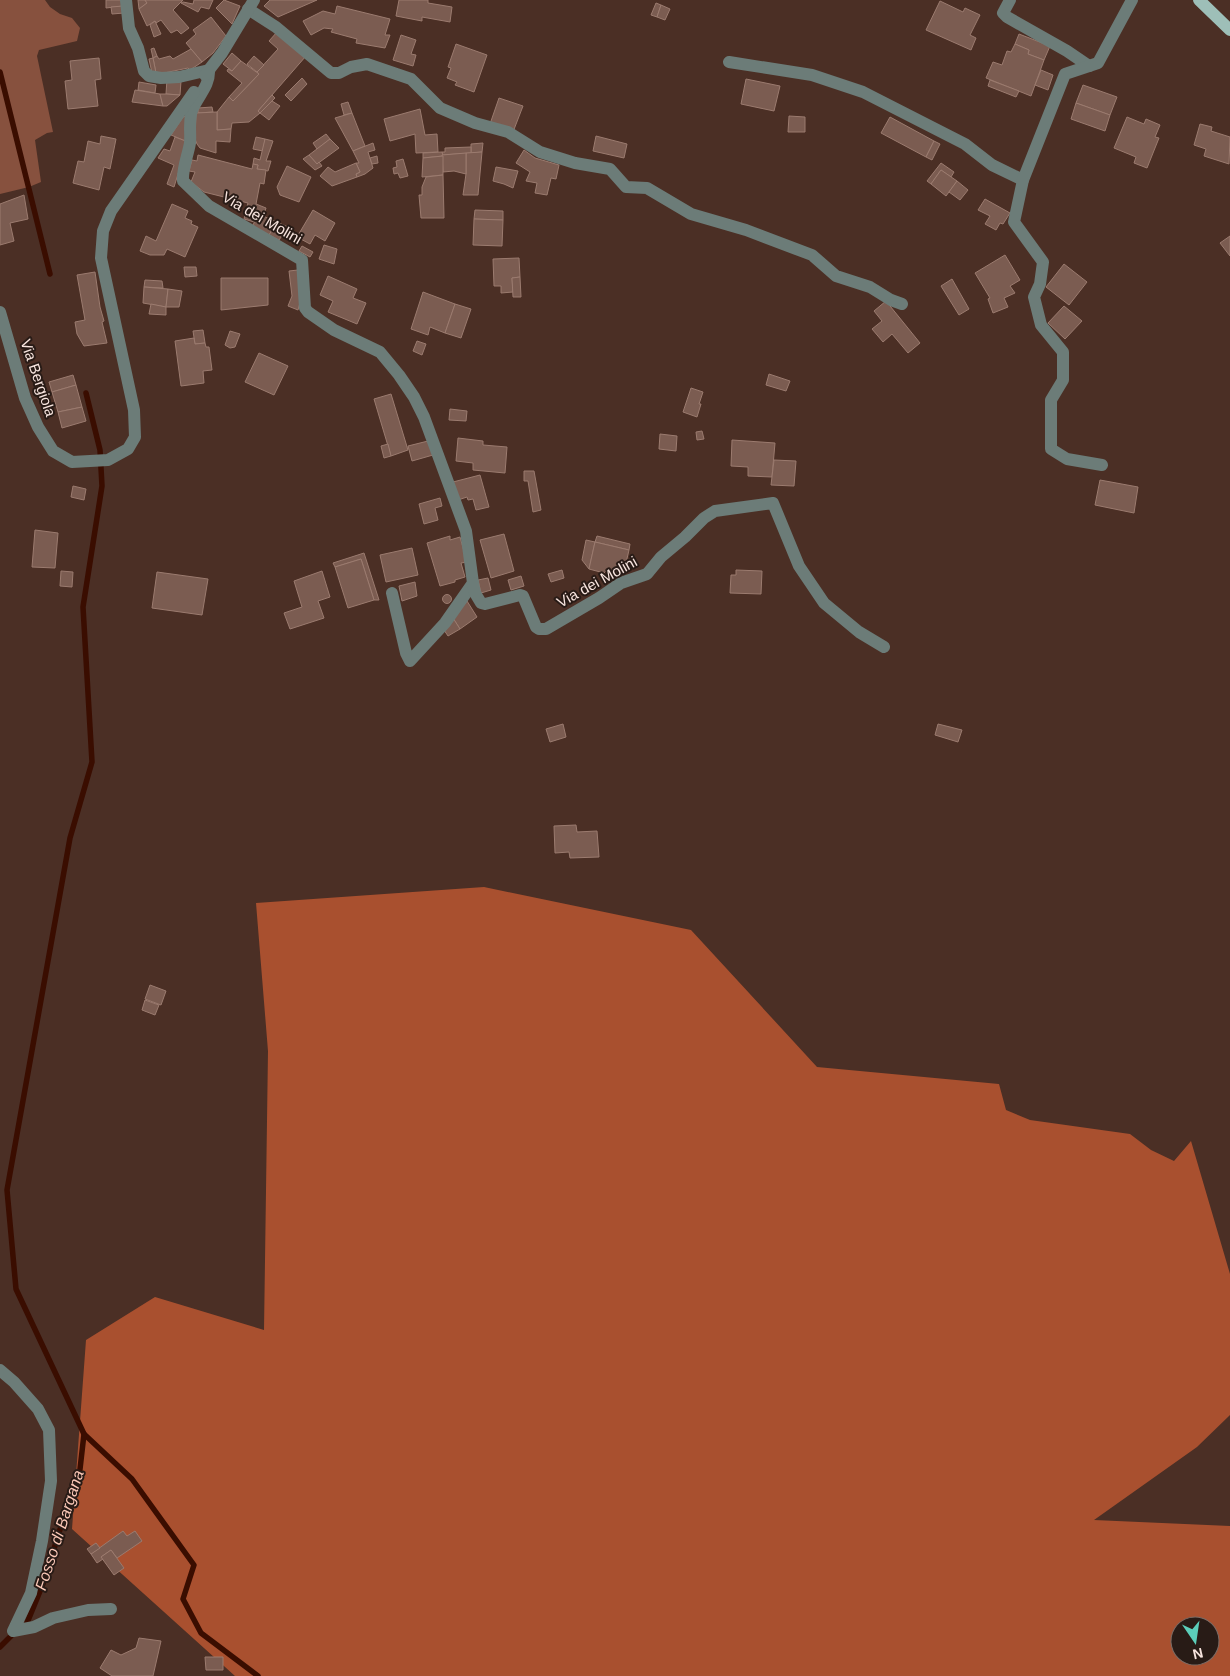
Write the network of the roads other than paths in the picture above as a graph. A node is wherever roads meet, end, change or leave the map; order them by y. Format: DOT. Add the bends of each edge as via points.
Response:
graph roads {
  1 [pos="126,0"];
  2 [pos="1010,0"];
  3 [pos="1132,0"];
  4 [pos="1199,0"];
  5 [pos="251,4"];
  6 [pos="1230,30"];
  7 [pos="729,62"];
  8 [pos="1089,66"];
  9 [pos="209,70"];
  10 [pos="1023,180"];
  11 [pos="902,304"];
  12 [pos="0,312"];
  13 [pos="1102,465"];
  14 [pos="473,583"];
  15 [pos="392,593"];
  16 [pos="884,647"];
  17 [pos="0,1370"];
  18 [pos="111,1609"];
  1 -- 9 [label="street" via="129,28 144,72 161,78"];
  2 -- 8 [label="street" via="1003,13 1007,17"];
  3 -- 8 [label="street" via="1098,63"];
  4 -- 6 [label="main road"];
  5 -- 9 [label="street, Via Bergiola"];
  5 -- 11 [label="street" via="331,72 339,73 366,64 411,79 440,108 508,132 540,152 610,169 626,187 647,188 691,214 812,255 836,276 870,287"];
  7 -- 10 [label="street" via="812,75 863,92 965,144 992,165"];
  8 -- 10 [label="street" via="1065,74"];
  9 -- 12 [label="street, Via Bergiola" via="111,211 103,231 102,258 134,410 135,437 128,449 108,460 72,462 53,451 25,398"];
  9 -- 14 [label="street, Via dei Molini" via="210,77 192,110 183,181 209,206 302,260 305,308 308,312 334,330 380,352 399,375 424,417 466,531"];
  10 -- 13 [label="street" via="1014,222 1043,262 1040,284 1034,297 1041,325 1063,352 1063,380 1051,400 1051,449 1067,459"];
  14 -- 15 [label="street" via="445,623 410,661"];
  14 -- 16 [label="street, Via dei Molini" via="481,603 522,596 536,627 546,629 621,583 647,574 709,514 773,503 799,566 824,603 859,632"];
  17 -- 18 [label="street" via="38,1409 49,1430 51,1481 42,1540 31,1593 13,1631 88,1610"];
}
